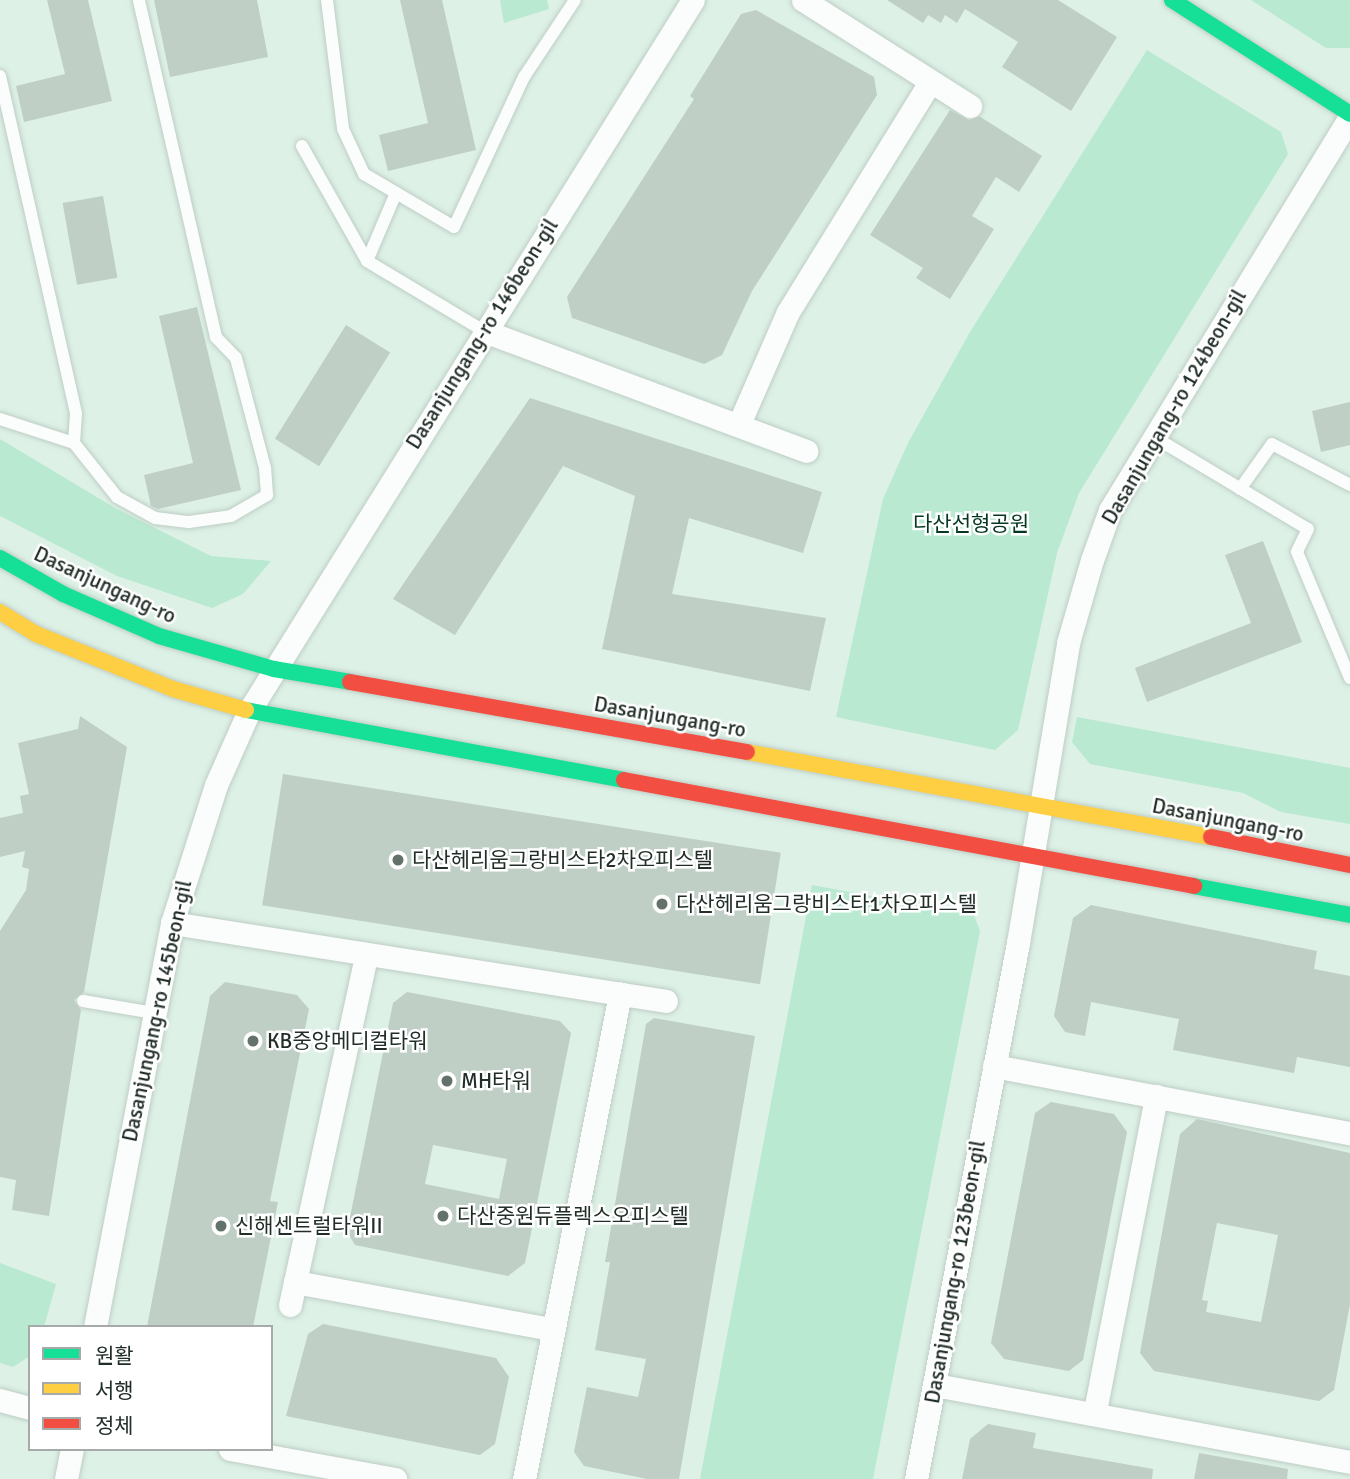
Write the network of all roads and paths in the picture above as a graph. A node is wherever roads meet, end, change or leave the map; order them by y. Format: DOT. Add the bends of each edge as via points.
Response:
graph roads {
  1 [pos="139,0"];
  2 [pos="327,0"];
  3 [pos="575,0"];
  4 [pos="693,0"];
  5 [pos="803,0"];
  6 [pos="1172,0"];
  7 [pos="0,76"];
  8 [pos="930,82"];
  9 [pos="971,106"];
  10 [pos="1350,115"];
  11 [pos="302,146"];
  12 [pos="396,193"];
  13 [pos="367,261"];
  14 [pos="484,331"];
  15 [pos="0,419"];
  16 [pos="739,424"];
  17 [pos="1154,437"];
  18 [pos="74,443"];
  19 [pos="806,452"];
  20 [pos="1350,485"];
  21 [pos="1240,489"];
  22 [pos="0,558"];
  23 [pos="0,612"];
  24 [pos="274,668"];
  25 [pos="1350,678"];
  26 [pos="249,711"];
  27 [pos="1039,803"];
  28 [pos="1031,854"];
  29 [pos="1350,865"];
  30 [pos="1350,915"];
  31 [pos="172,923"];
  32 [pos="366,955"];
  33 [pos="620,993"];
  34 [pos="83,1000"];
  35 [pos="666,1001"];
  36 [pos="154,1013"];
  37 [pos="993,1066"];
  38 [pos="1156,1096"];
  39 [pos="1350,1133"];
  40 [pos="295,1282"];
  41 [pos="290,1305"];
  42 [pos="95,1325"];
  43 [pos="552,1329"];
  44 [pos="935,1385"];
  45 [pos="0,1400"];
  46 [pos="28,1407"];
  47 [pos="1095,1411"];
  48 [pos="72,1451"];
  49 [pos="241,1451"];
  50 [pos="1350,1462"];
  51 [pos="66,1479"];
  52 [pos="395,1479"];
  53 [pos="524,1479"];
  54 [pos="916,1479"];
  1 -- 18 [label="lane" via="216,337 236,358 265,468 267,495 231,516 189,522 156,518 117,497"];
  2 -- 12 [label="lane" via="343,129 364,174"];
  3 -- 12 [label="lane" via="524,77 454,227"];
  4 -- 14 [label="street, Dasanjungang-ro 146beon-gil"];
  5 -- 8 [label="street"];
  6 -- 10 [label="street"];
  7 -- 18 [label="lane" via="76,414"];
  8 -- 9 [label="street"];
  8 -- 16 [label="street" via="788,312"];
  10 -- 17 [label="street, Dasanjungang-ro 124beon-gil"];
  11 -- 13 [label="lane"];
  12 -- 13 [label="lane"];
  13 -- 14 [label="lane"];
  14 -- 16 [label="street"];
  14 -- 24 [label="street, Dasanjungang-ro 146beon-gil"];
  15 -- 18 [label="lane"];
  16 -- 19 [label="street"];
  17 -- 21 [label="lane"];
  17 -- 27 [label="street, Dasanjungang-ro 124beon-gil" via="1110,510 1092,560 1068,643"];
  20 -- 21 [label="lane" via="1272,444"];
  21 -- 25 [label="lane" via="1308,529 1297,552"];
  22 -- 24 [label="street, Dasanjungang-ro" via="64,594 159,636"];
  23 -- 26 [label="street" via="36,634 173,689"];
  24 -- 26 [label="street, Dasanjungang-ro 145beon-gil"];
  24 -- 27 [label="street, Dasanjungang-ro"];
  26 -- 28 [label="street"];
  26 -- 31 [label="street, Dasanjungang-ro 145beon-gil" via="216,785"];
  27 -- 28 [label="street, Dasanjungang-ro 123beon-gil"];
  27 -- 29 [label="street, Dasanjungang-ro"];
  28 -- 30 [label="street"];
  28 -- 37 [label="street, Dasanjungang-ro 123beon-gil"];
  31 -- 32 [label="street"];
  31 -- 36 [label="street, Dasanjungang-ro 145beon-gil"];
  32 -- 33 [label="street"];
  32 -- 40 [label="street"];
  33 -- 35 [label="street"];
  33 -- 43 [label="street"];
  34 -- 36 [label="lane"];
  36 -- 42 [label="street, Dasanjungang-ro 145beon-gil"];
  37 -- 38 [label="street"];
  37 -- 44 [label="street, Dasanjungang-ro 123beon-gil"];
  38 -- 39 [label="street"];
  38 -- 47 [label="street"];
  40 -- 41 [label="street"];
  40 -- 43 [label="street"];
  43 -- 53 [label="street"];
  44 -- 47 [label="street"];
  44 -- 54 [label="street, Dasanjungang-ro 123beon-gil"];
  45 -- 46 [label="street"];
  47 -- 50 [label="street"];
  48 -- 51 [label="street"];
  49 -- 52 [label="street"];
}
